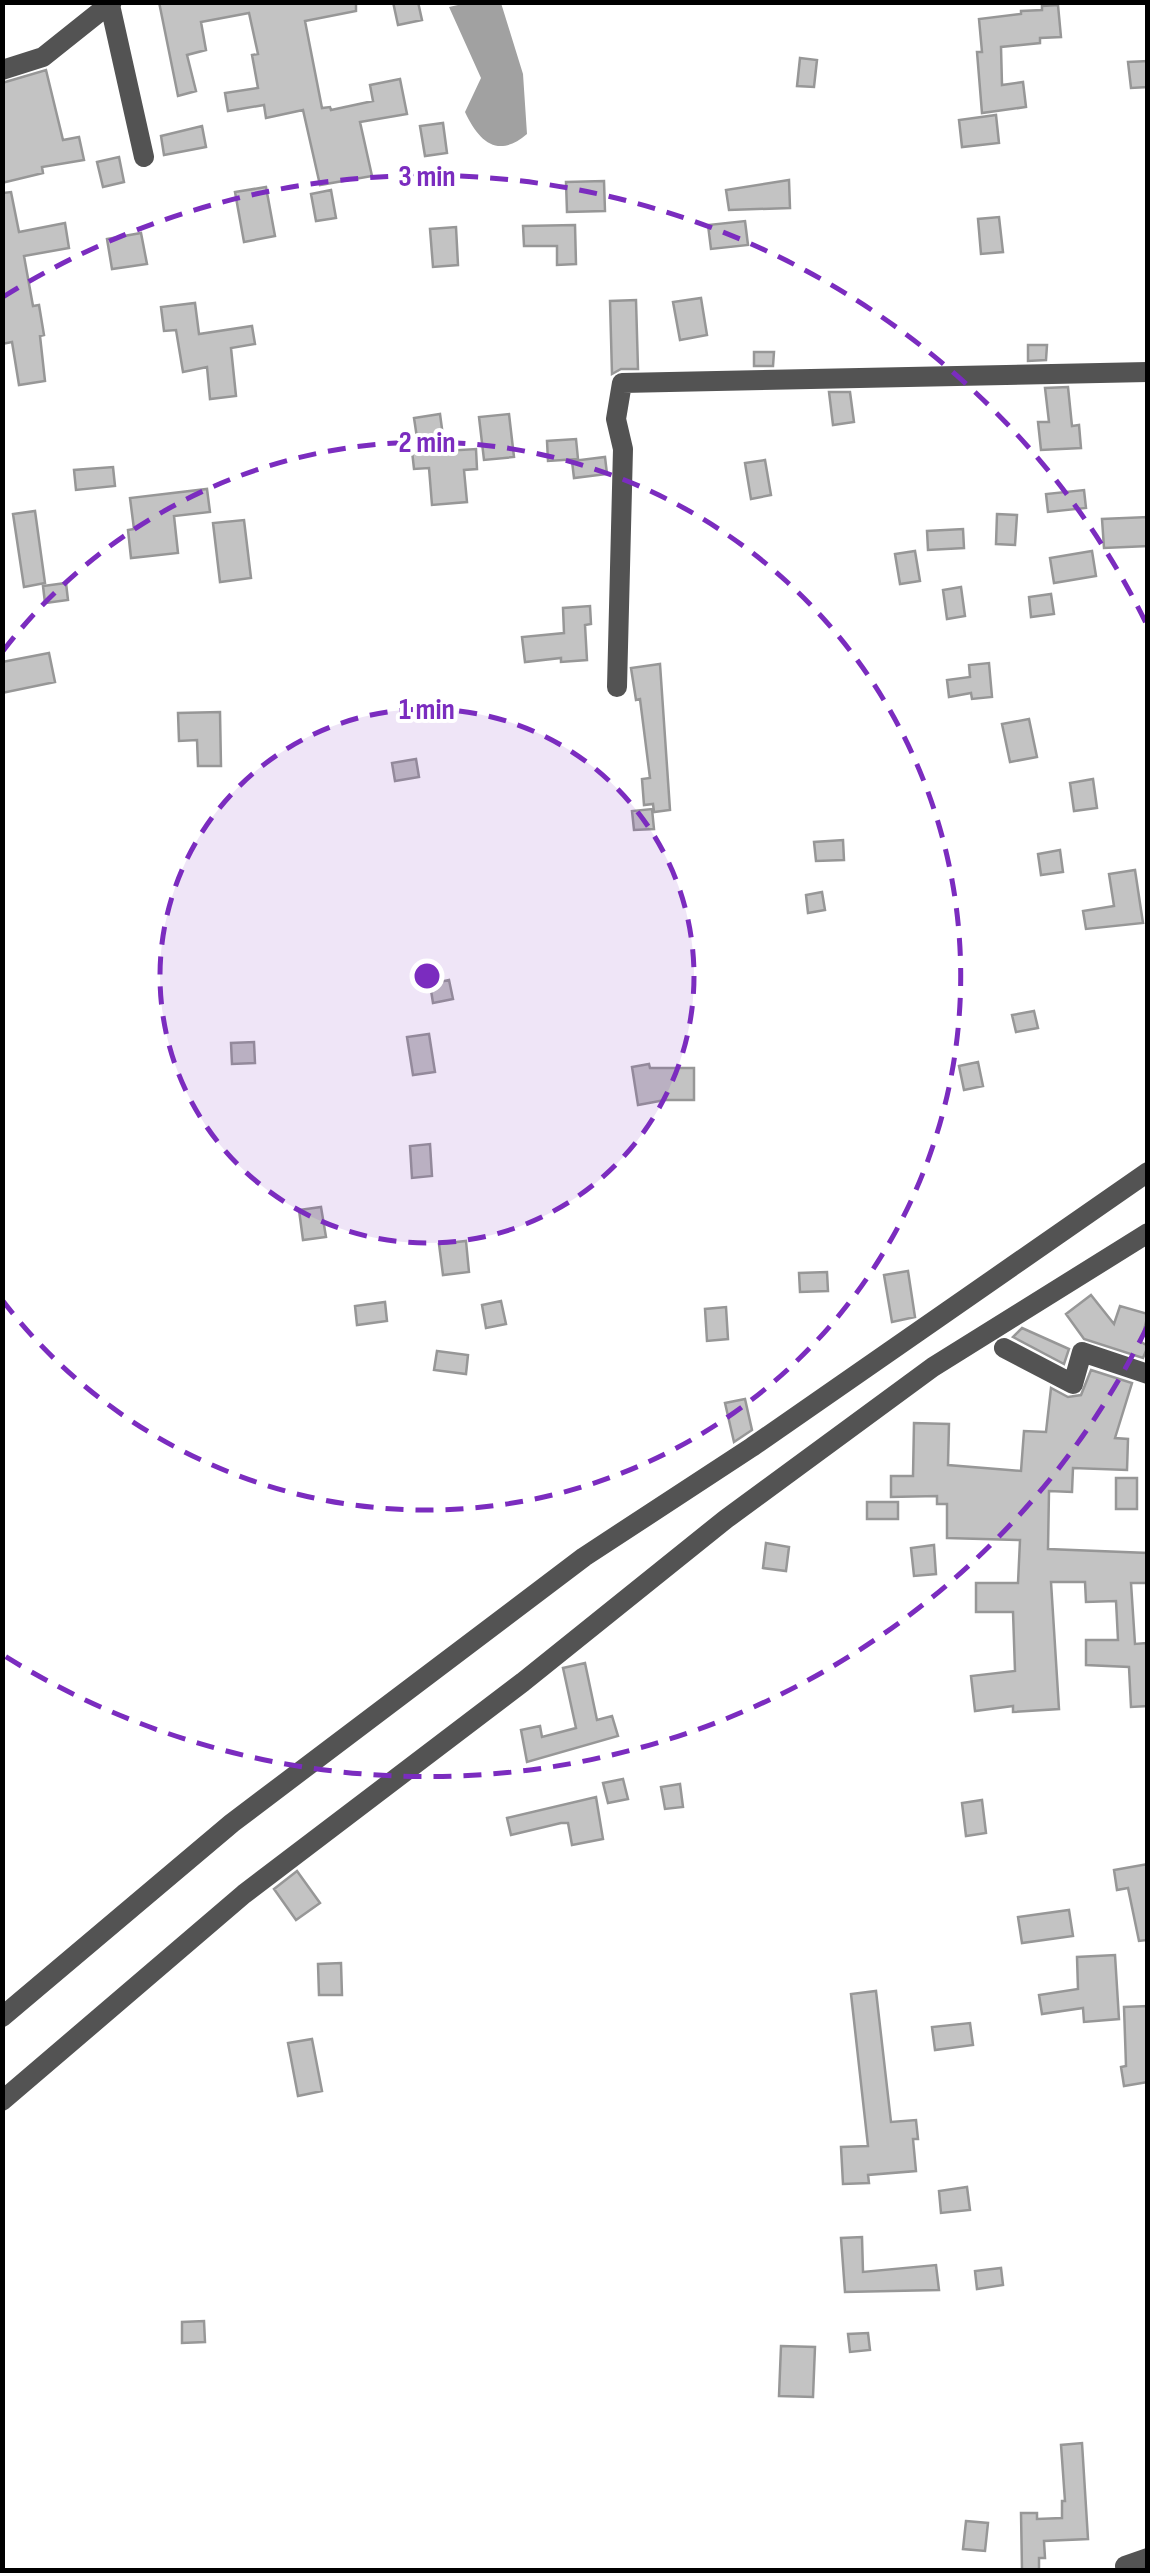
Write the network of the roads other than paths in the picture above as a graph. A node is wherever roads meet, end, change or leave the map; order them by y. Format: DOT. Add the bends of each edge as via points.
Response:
graph roads {
  1 [pos="111,4"];
  2 [pos="2,70"];
  3 [pos="144,157"];
  4 [pos="1148,372"];
  5 [pos="617,686"];
  6 [pos="1148,1172"];
  7 [pos="1148,1232"];
  8 [pos="1004,1348"];
  9 [pos="1148,1374"];
  10 [pos="2,2018"];
  11 [pos="2,2101"];
  12 [pos="1148,2558"];
  13 [pos="1125,2566"];
  1 -- 2 [label="street" via="43,56"];
  1 -- 3 [label="street"];
  4 -- 5 [label="street" via="622,383 616,419 622,449"];
  6 -- 10 [label="street" via="584,1557 232,1823"];
  7 -- 11 [label="street" via="933,1367 726,1518 244,1894"];
  8 -- 9 [label="street" via="1074,1384 1082,1352"];
  12 -- 13 [label="street"];
}
